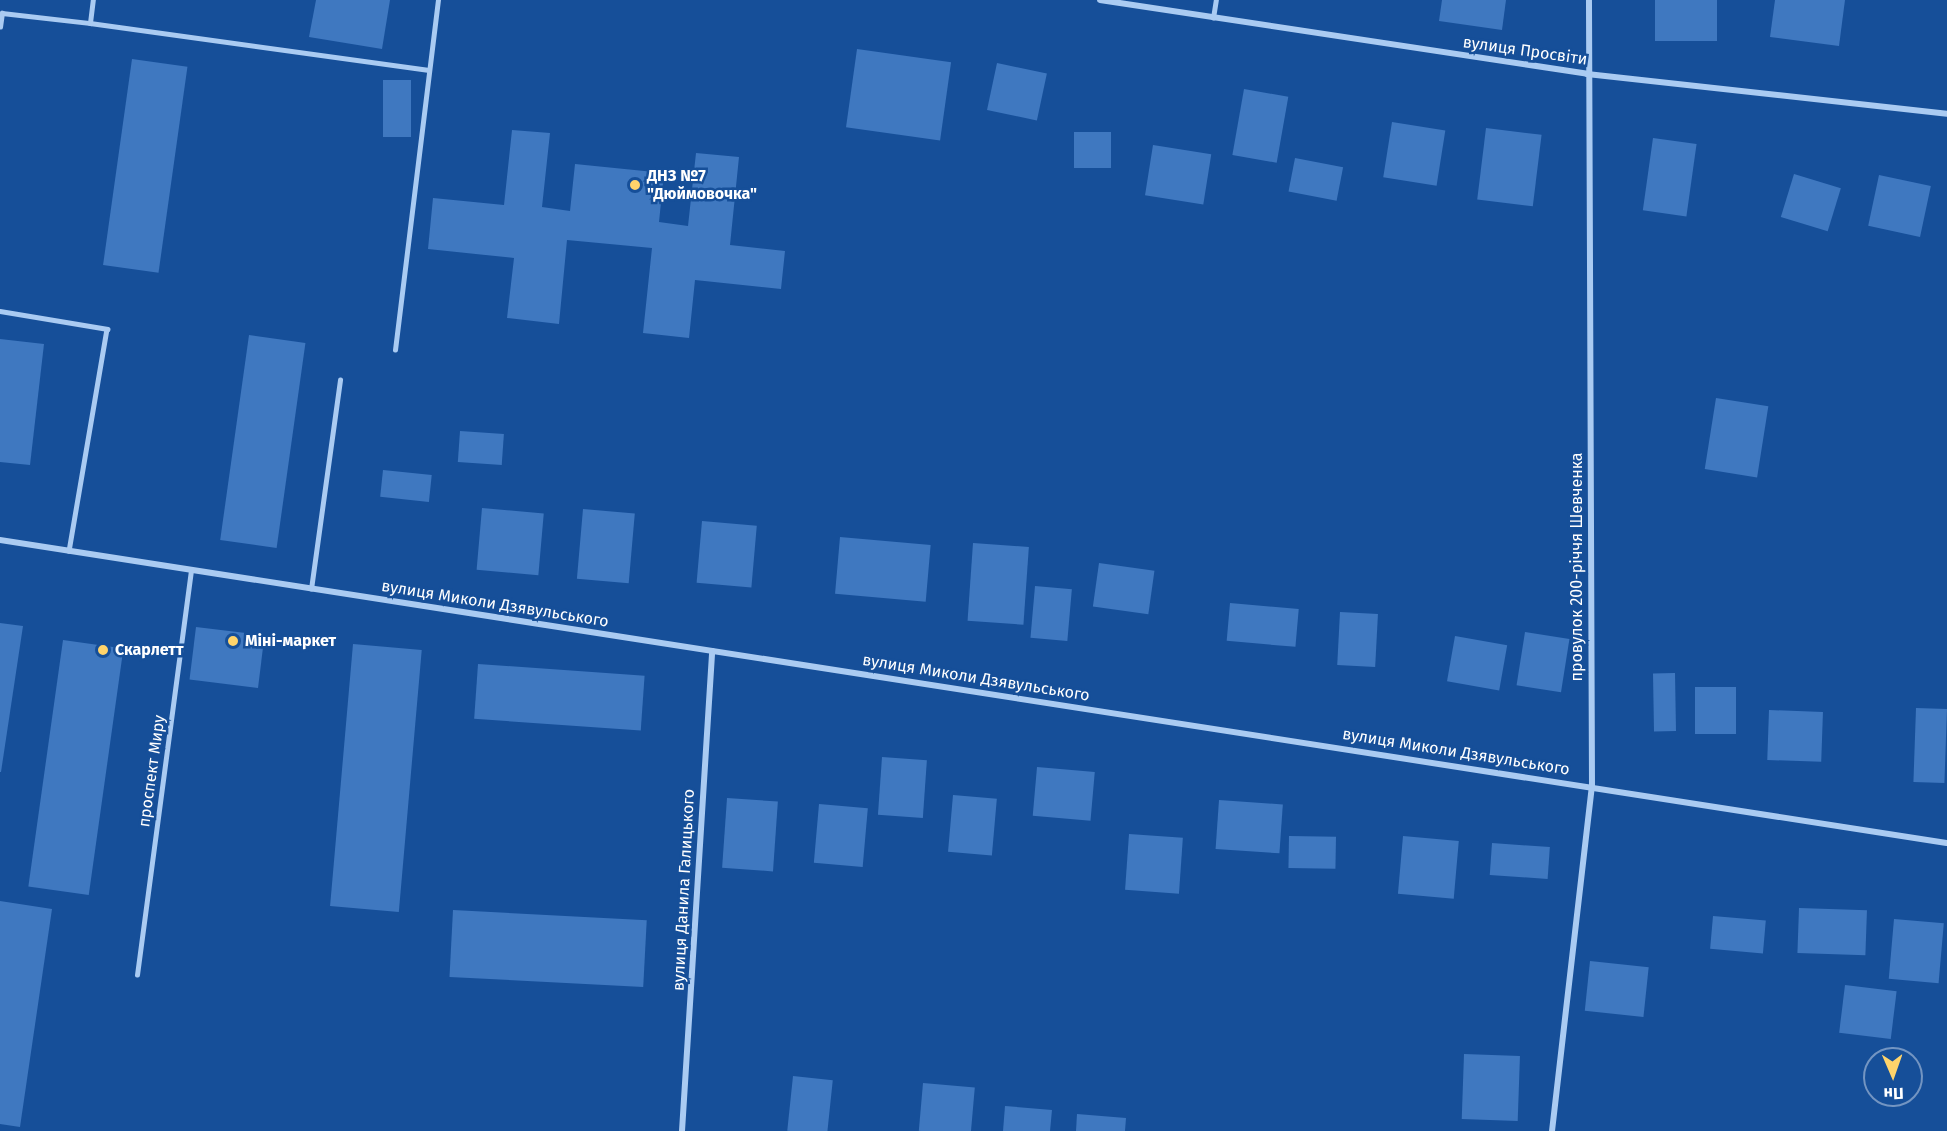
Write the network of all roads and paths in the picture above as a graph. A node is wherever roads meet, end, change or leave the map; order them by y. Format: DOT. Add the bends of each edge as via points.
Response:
graph roads {
  1 [pos="93,0"];
  2 [pos="438,0"];
  3 [pos="1101,0"];
  4 [pos="1216,0"];
  5 [pos="1588,0"];
  6 [pos="1213,18"];
  7 [pos="90,23"];
  8 [pos="0,27"];
  9 [pos="429,70"];
  10 [pos="1587,74"];
  11 [pos="1947,114"];
  12 [pos="0,311"];
  13 [pos="395,350"];
  14 [pos="340,380"];
  15 [pos="0,540"];
  16 [pos="69,551"];
  17 [pos="191,570"];
  18 [pos="311,589"];
  19 [pos="712,651"];
  20 [pos="1592,787"];
  21 [pos="1947,843"];
  22 [pos="137,975"];
  23 [pos="682,1131"];
  24 [pos="1552,1131"];
  1 -- 7 [label="lane"];
  2 -- 9 [label="lane"];
  3 -- 6 [label="street, вулиця Просвіти"];
  4 -- 6 [label="lane"];
  5 -- 10 [label="street, провулок 200-річчя Шевченка"];
  6 -- 10 [label="street, вулиця Просвіти"];
  7 -- 8 [label="lane" via="2,12"];
  7 -- 9 [label="lane"];
  9 -- 13 [label="lane"];
  10 -- 11 [label="street, вулиця Просвіти"];
  10 -- 20 [label="street, провулок 200-річчя Шевченка"];
  12 -- 16 [label="lane" via="107,329"];
  14 -- 18 [label="lane"];
  15 -- 16 [label="street, вулиця Миколи Дзявульського"];
  16 -- 17 [label="street, вулиця Миколи Дзявульського"];
  17 -- 18 [label="street, вулиця Миколи Дзявульського"];
  17 -- 22 [label="lane, проспект Миру"];
  18 -- 19 [label="street, вулиця Миколи Дзявульського"];
  19 -- 20 [label="street, вулиця Миколи Дзявульського"];
  19 -- 23 [label="street, вулиця Данила Галицького"];
  20 -- 21 [label="street, вулиця Миколи Дзявульського"];
  20 -- 24 [label="street, провулок 200-річчя Шевченка"];
}
